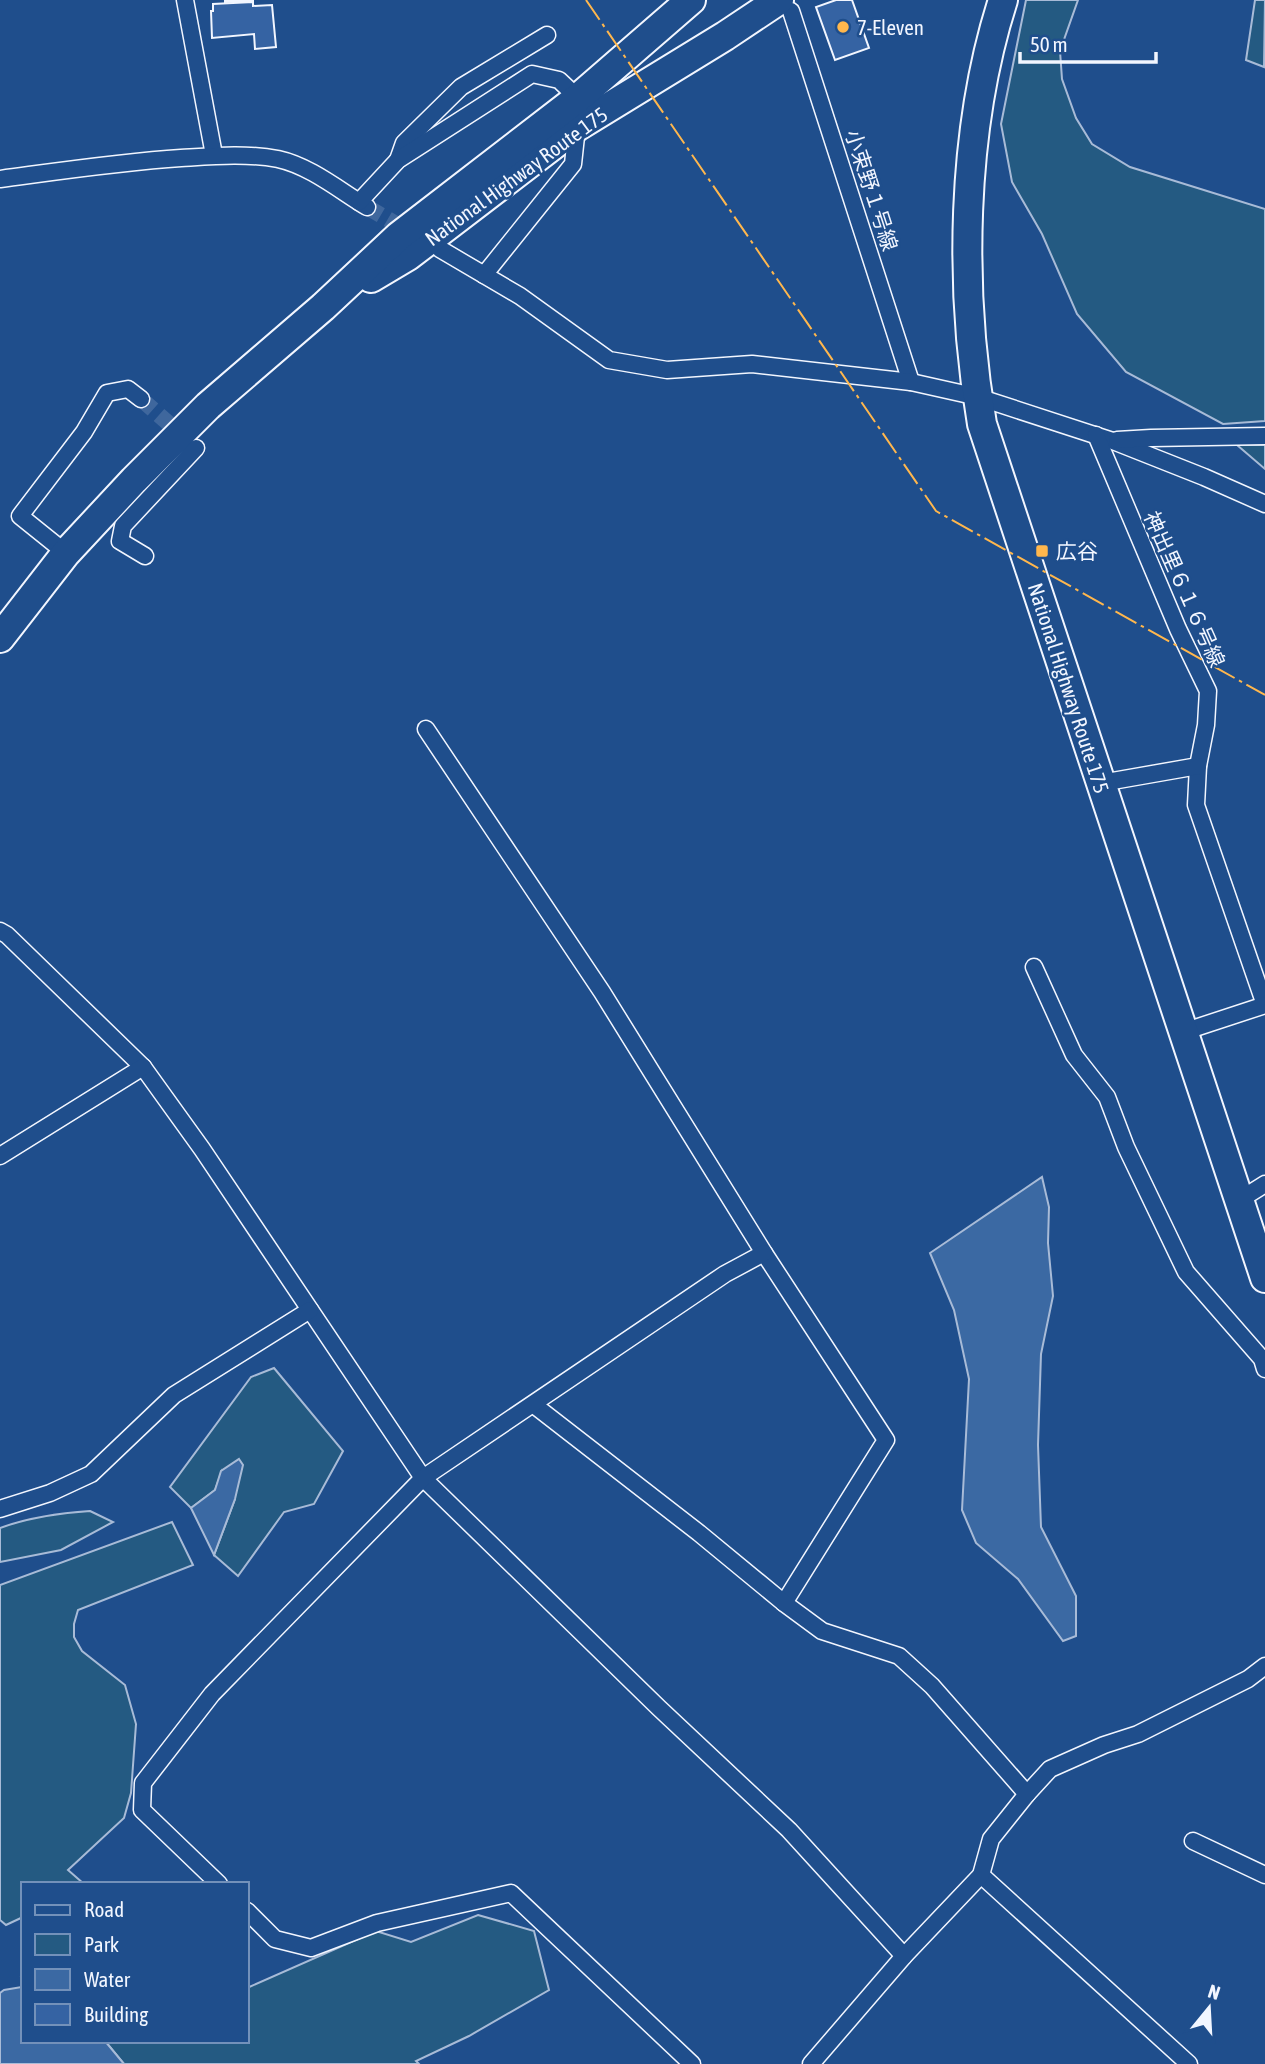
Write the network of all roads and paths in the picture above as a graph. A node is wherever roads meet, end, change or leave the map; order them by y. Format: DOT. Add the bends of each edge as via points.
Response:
graph roads {
  1 [pos="185,0"];
  2 [pos="691,0"];
  3 [pos="1003,0"];
  4 [pos="785,6"];
  5 [pos="547,35"];
  6 [pos="578,98"];
  7 [pos="578,125"];
  8 [pos="215,155"];
  9 [pos="398,160"];
  10 [pos="0,179"];
  11 [pos="440,249"];
  12 [pos="484,275"];
  13 [pos="323,307"];
  14 [pos="911,382"];
  15 [pos="978,397"];
  16 [pos="141,399"];
  17 [pos="1096,435"];
  18 [pos="1265,436"];
  19 [pos="1113,441"];
  20 [pos="196,448"];
  21 [pos="1265,504"];
  22 [pos="66,553"];
  23 [pos="145,556"];
  24 [pos="0,638"];
  25 [pos="426,729"];
  26 [pos="1198,766"];
  27 [pos="1101,783"];
  28 [pos="0,931"];
  29 [pos="1034,967"];
  30 [pos="1265,1005"];
  31 [pos="1183,1032"];
  32 [pos="143,1067"];
  33 [pos="0,1156"];
  34 [pos="1265,1184"];
  35 [pos="1238,1201"];
  36 [pos="764,1253"];
  37 [pos="1265,1278"];
  38 [pos="310,1310"];
  39 [pos="1265,1369"];
  40 [pos="534,1405"];
  41 [pos="424,1478"];
  42 [pos="0,1509"];
  43 [pos="784,1603"];
  44 [pos="1265,1666"];
  45 [pos="1027,1794"];
  46 [pos="1193,1841"];
  47 [pos="981,1875"];
  48 [pos="1265,1875"];
  49 [pos="217,1882"];
  50 [pos="248,1912"];
  51 [pos="904,1956"];
  52 [pos="692,2064"];
  53 [pos="811,2064"];
  54 [pos="1189,2064"];
  1 -- 8 [label="street"];
  2 -- 6 [label="highway, National Highway Route 175"];
  3 -- 15 [label="highway, National Highway Route 175" via="978,113 969,195 968,305"];
  4 -- 7 [label="highway, National Highway Route 175" via="725,36"];
  4 -- 14 [label="street, 小束野１号線"];
  5 -- 9 [label="street" via="461,87 404,143"];
  6 -- 9 [label="street" via="559,80 532,74"];
  6 -- 13 [label="highway, National Highway Route 175" via="399,236"];
  7 -- 12 [label="street" via="573,164"];
  7 -- 13 [label="highway, National Highway Route 175" via="408,256"];
  8 -- 9 [label="street" via="278,159 306,169 363,204"];
  8 -- 10 [label="street"];
  11 -- 12 [label="street"];
  12 -- 14 [label="street" via="609,360 667,370 752,364"];
  13 -- 22 [label="highway, National Highway Route 175" via="208,405"];
  14 -- 15 [label="street"];
  15 -- 17 [label="street"];
  15 -- 27 [label="highway, National Highway Route 175" via="1000,481"];
  16 -- 22 [label="street" via="128,389 107,393 84,432 20,516"];
  17 -- 19 [label="street"];
  17 -- 26 [label="street, 神出里６１６号線" via="1208,691"];
  18 -- 19 [label="street"];
  19 -- 21 [label="street"];
  20 -- 23 [label="street" via="123,526 120,541"];
  22 -- 24 [label="highway, National Highway Route 175"];
  25 -- 36 [label="street" via="602,992"];
  26 -- 27 [label="street"];
  26 -- 30 [label="street, 神出里６１６号線" via="1196,805"];
  27 -- 31 [label="highway, National Highway Route 175"];
  28 -- 32 [label="street"];
  29 -- 39 [label="street" via="1074,1055 1107,1097 1186,1272 1254,1349"];
  30 -- 31 [label="street, 神出里６１６号線"];
  31 -- 35 [label="highway, National Highway Route 175"];
  32 -- 33 [label="street"];
  32 -- 38 [label="street"];
  34 -- 35 [label="street"];
  35 -- 37 [label="highway, National Highway Route 175"];
  36 -- 40 [label="street" via="725,1273"];
  36 -- 43 [label="street" via="886,1440"];
  38 -- 41 [label="street"];
  38 -- 42 [label="street" via="174,1395 91,1474"];
  40 -- 41 [label="street"];
  40 -- 43 [label="street"];
  41 -- 49 [label="street" via="212,1694 143,1783 142,1810"];
  41 -- 51 [label="street" via="789,1830"];
  43 -- 45 [label="street" via="822,1631 899,1657 932,1686"];
  44 -- 45 [label="street" via="1138,1734 1050,1769"];
  45 -- 47 [label="street" via="991,1839"];
  46 -- 48 [label="street"];
  47 -- 51 [label="street"];
  47 -- 54 [label="street"];
  50 -- 52 [label="street" via="275,1939 311,1948 377,1923 511,1893"];
  51 -- 53 [label="street"];
}
